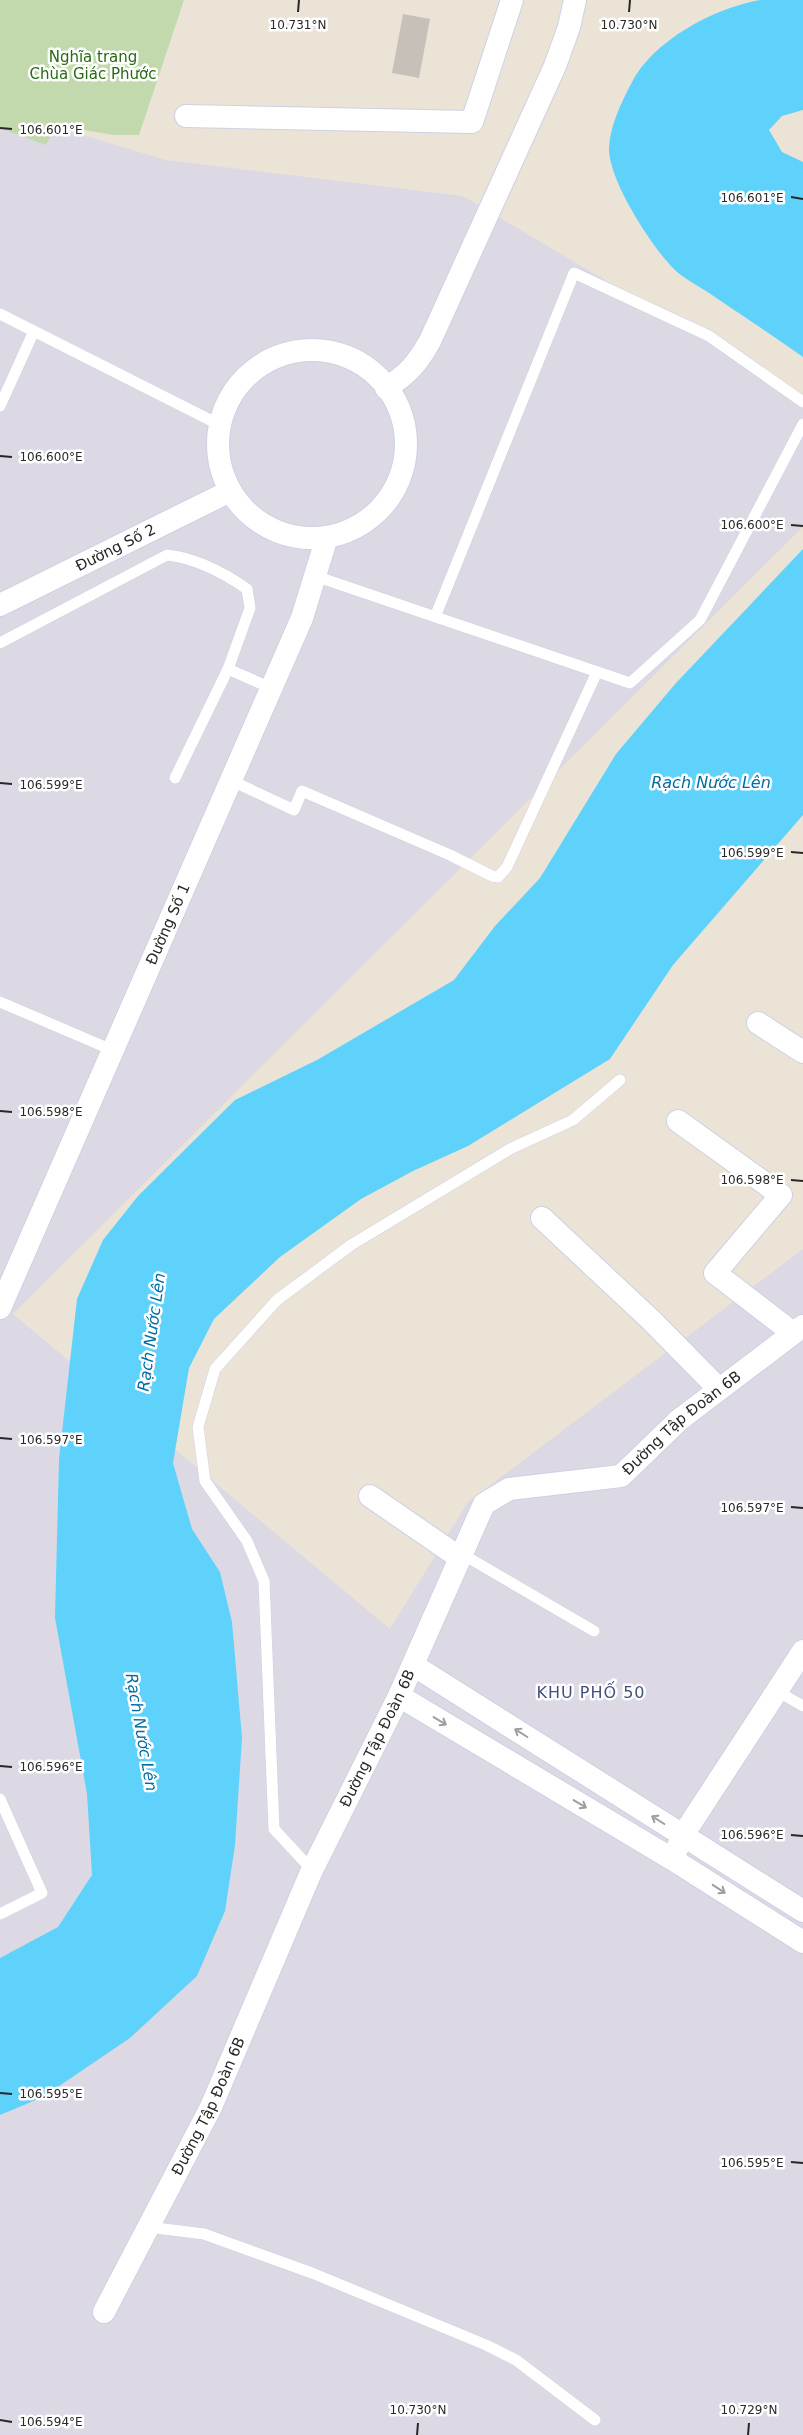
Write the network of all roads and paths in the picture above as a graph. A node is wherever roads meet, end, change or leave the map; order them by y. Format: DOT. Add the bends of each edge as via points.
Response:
graph roads {
  1 [pos="512,0"];
  2 [pos="575,0"];
  3 [pos="186,116"];
  4 [pos="0,314"];
  5 [pos="34,331"];
  6 [pos="386,388"];
  7 [pos="803,402"];
  8 [pos="0,406"];
  9 [pos="803,424"];
  10 [pos="220,425"];
  11 [pos="230,491"];
  12 [pos="327,538"];
  13 [pos="315,576"];
  14 [pos="0,604"];
  15 [pos="435,617"];
  16 [pos="0,643"];
  17 [pos="228,668"];
  18 [pos="597,672"];
  19 [pos="270,688"];
  20 [pos="175,778"];
  21 [pos="230,780"];
  22 [pos="0,1002"];
  23 [pos="758,1023"];
  24 [pos="112,1050"];
  25 [pos="803,1052"];
  26 [pos="620,1080"];
  27 [pos="678,1120"];
  28 [pos="542,1218"];
  29 [pos="0,1308"];
  30 [pos="798,1329"];
  31 [pos="719,1389"];
  32 [pos="370,1496"];
  33 [pos="461,1556"];
  34 [pos="594,1631"];
  35 [pos="803,1651"];
  36 [pos="412,1665"];
  37 [pos="777,1691"];
  38 [pos="399,1696"];
  39 [pos="803,1706"];
  40 [pos="0,1799"];
  41 [pos="683,1836"];
  42 [pos="672,1859"];
  43 [pos="312,1870"];
  44 [pos="803,1911"];
  45 [pos="0,1914"];
  46 [pos="803,1942"];
  47 [pos="148,2227"];
  48 [pos="104,2312"];
  49 [pos="595,2420"];
  1 -- 3 [label="street" via="472,122"];
  2 -- 6 [label="street" via="555,66 430,341 417,364"];
  4 -- 5 [label="lane"];
  5 -- 8 [label="lane"];
  5 -- 10 [label="lane"];
  6 -- 10 [label="street" via="364,366 346,357 326,351 286,354 251,373 237,388"];
  6 -- 12 [label="street" via="400,414 405,434 400,474 392,493 375,514 347,532"];
  7 -- 15 [label="lane" via="709,336 574,273"];
  9 -- 18 [label="lane" via="700,620 630,684"];
  10 -- 11 [label="street" via="220,465"];
  11 -- 12 [label="street" via="251,517 268,528 287,536"];
  11 -- 14 [label="street, Đường Số 2"];
  12 -- 13 [label="street, Đường Số 1"];
  13 -- 15 [label="lane"];
  13 -- 19 [label="street, Đường Số 1" via="302,618"];
  15 -- 18 [label="lane"];
  16 -- 17 [label="lane" via="167,555 181,556 230,577 247,589 250,608"];
  17 -- 19 [label="lane"];
  17 -- 20 [label="lane"];
  18 -- 21 [label="lane" via="507,867 498,876 302,791 294,810"];
  19 -- 21 [label="street, Đường Số 1"];
  21 -- 24 [label="street, Đường Số 1"];
  22 -- 24 [label="lane"];
  23 -- 25 [label="street"];
  24 -- 29 [label="street, Đường Số 1"];
  26 -- 43 [label="lane" via="573,1120 510,1149 351,1245 277,1300 215,1369 198,1427 205,1481 247,1541 264,1581 274,1829"];
  27 -- 30 [label="street" via="781,1195 715,1274"];
  28 -- 31 [label="street"];
  30 -- 31 [label="street, Đường Tập Đoàn 6B"];
  31 -- 33 [label="street, Đường Tập Đoàn 6B" via="679,1420 621,1476 509,1489 484,1504"];
  32 -- 33 [label="street"];
  33 -- 34 [label="lane"];
  33 -- 36 [label="street, Đường Tập Đoàn 6B"];
  35 -- 37 [label="street"];
  36 -- 38 [label="street, Đường Tập Đoàn 6B"];
  41 -- 36 [label="street, one-way"];
  37 -- 39 [label="lane"];
  37 -- 41 [label="street"];
  38 -- 42 [label="street, one-way"];
  38 -- 43 [label="street, Đường Tập Đoàn 6B"];
  40 -- 45 [label="lane" via="42,1893"];
  41 -- 42 [label="street"];
  41 -- 44 [label="street"];
  42 -- 46 [label="street, one-way"];
  43 -- 47 [label="street, Đường Tập Đoàn 6B" via="211,2106"];
  47 -- 48 [label="street, Đường Tập Đoàn 6B"];
  47 -- 49 [label="lane" via="204,2234 312,2273 486,2345 516,2360"];
}
